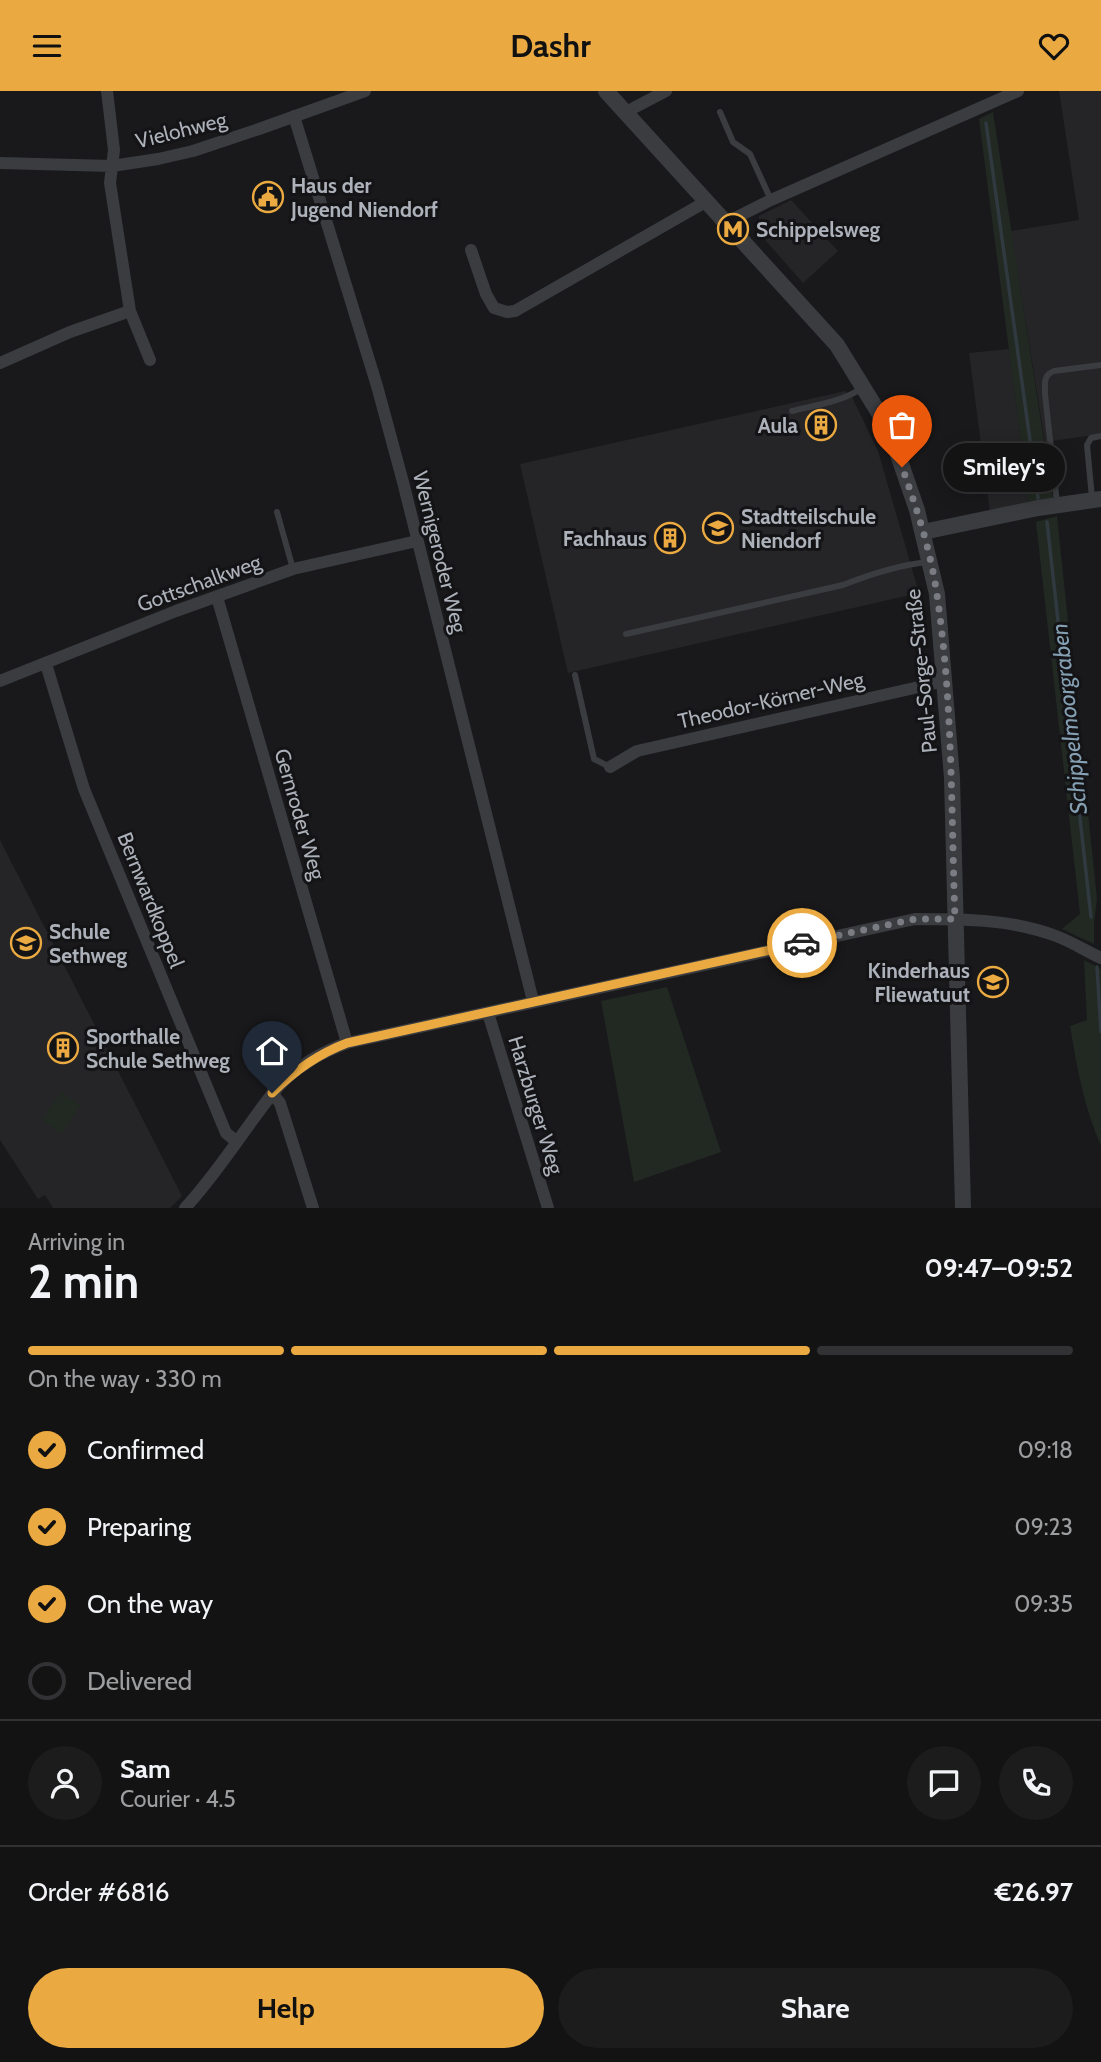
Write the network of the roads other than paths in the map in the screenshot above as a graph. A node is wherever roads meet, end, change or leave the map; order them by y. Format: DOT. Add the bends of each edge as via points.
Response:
graph roads {
  1 [pos="107,91"];
  2 [pos="365,91"];
  3 [pos="606,91"];
  4 [pos="666,91"];
  5 [pos="1018,91"];
  6 [pos="720,112"];
  7 [pos="626,113"];
  8 [pos="294,116"];
  9 [pos="0,163"];
  10 [pos="111,166"];
  11 [pos="707,201"];
  12 [pos="771,201"];
  13 [pos="727,222"];
  14 [pos="471,250"];
  15 [pos="130,311"];
  16 [pos="150,361"];
  17 [pos="0,363"];
  18 [pos="1101,365"];
  19 [pos="864,387"];
  20 [pos="792,411"];
  21 [pos="1101,436"];
  22 [pos="1097,499"];
  23 [pos="1057,505"];
  24 [pos="278,512"];
  25 [pos="923,532"];
  26 [pos="417,541"];
  27 [pos="930,562"];
  28 [pos="293,569"];
  29 [pos="217,597"];
  30 [pos="626,633"];
  31 [pos="46,664"];
  32 [pos="575,675"];
  33 [pos="0,681"];
  34 [pos="945,681"];
  35 [pos="610,767"];
  36 [pos="955,919"];
  37 [pos="1101,958"];
  38 [pos="533,1001"];
  39 [pos="488,1013"];
  40 [pos="347,1043"];
  41 [pos="272,1093"];
  42 [pos="237,1142"];
  43 [pos="185,1208"];
  44 [pos="313,1208"];
  45 [pos="548,1208"];
  46 [pos="963,1208"];
  1 -- 10 [label="street" via="114,150"];
  2 -- 8 [label="street, Vielohweg"];
  3 -- 7 [label="street, Paul-Sorge-Straße"];
  4 -- 7 [label="street"];
  5 -- 12 [label="street"];
  6 -- 12 [label="lane" via="733,142 750,154"];
  7 -- 11 [label="street, Paul-Sorge-Straße"];
  8 -- 10 [label="street, Vielohweg" via="193,151"];
  8 -- 26 [label="street, Wernigeroder Weg" via="377,386"];
  9 -- 10 [label="street, Vielohweg"];
  10 -- 15 [label="street"];
  11 -- 13 [label="street, Paul-Sorge-Straße"];
  11 -- 14 [label="street" via="515,311 494,308"];
  12 -- 13 [label="street"];
  13 -- 19 [label="street, Paul-Sorge-Straße" via="837,345"];
  15 -- 16 [label="street"];
  15 -- 17 [label="street"];
  18 -- 23 [label="lane" via="1054,371 1045,379"];
  19 -- 20 [label="lane" via="841,399"];
  19 -- 25 [label="street, Paul-Sorge-Straße" via="896,449"];
  21 -- 22 [label="lane" via="1091,438 1087,446"];
  22 -- 23 [label="street"];
  23 -- 25 [label="street"];
  24 -- 28 [label="lane"];
  25 -- 27 [label="street, Paul-Sorge-Straße"];
  26 -- 28 [label="street, Gottschalkweg"];
  26 -- 38 [label="street, Wernigeroder Weg"];
  27 -- 30 [label="lane"];
  27 -- 34 [label="street, Paul-Sorge-Straße"];
  28 -- 29 [label="street, Gottschalkweg"];
  29 -- 31 [label="street, Gottschalkweg"];
  29 -- 40 [label="street, Gernroder Weg"];
  31 -- 33 [label="street, Gottschalkweg"];
  31 -- 42 [label="street, Bernwardkoppel" via="84,789 226,1133"];
  32 -- 35 [label="lane" via="594,759"];
  34 -- 35 [label="street, Theodor-Körner-Weg" via="637,751"];
  34 -- 36 [label="street, Paul-Sorge-Straße"];
  36 -- 37 [label="street" via="1028,928"];
  36 -- 38 [label="street" via="915,919"];
  36 -- 46 [label="street, Paul-Sorge-Straße"];
  38 -- 39 [label="street"];
  39 -- 40 [label="street"];
  39 -- 45 [label="street, Harzburger Weg"];
  40 -- 41 [label="street" via="305,1064"];
  41 -- 42 [label="street"];
  41 -- 44 [label="street" via="280,1103"];
  42 -- 43 [label="street"];
}
